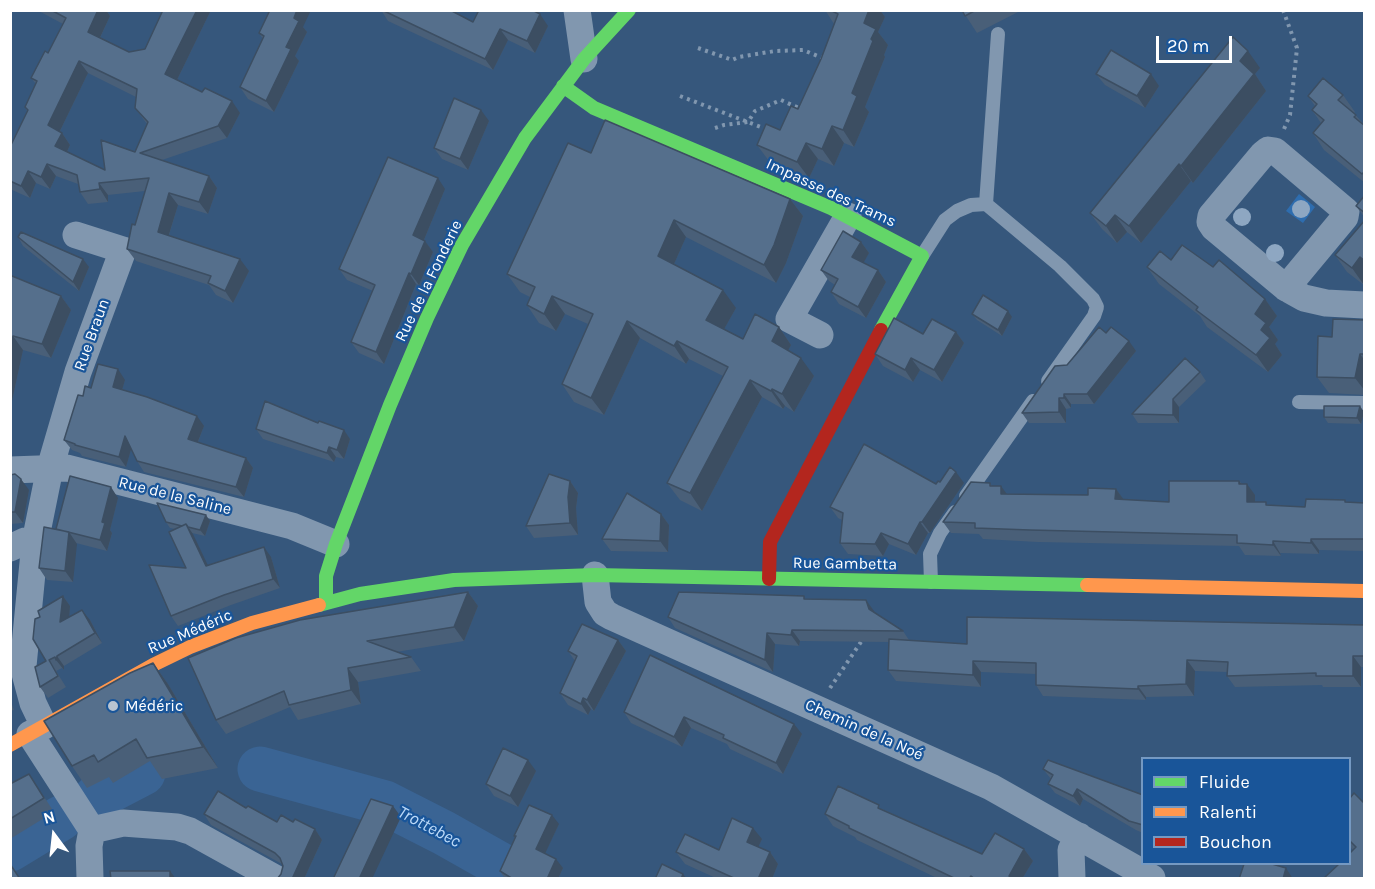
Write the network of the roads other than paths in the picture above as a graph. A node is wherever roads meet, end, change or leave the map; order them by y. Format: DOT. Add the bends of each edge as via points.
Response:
graph roads {
  1 [pos="577,10"];
  2 [pos="629,10"];
  3 [pos="998,34"];
  4 [pos="584,59"];
  5 [pos="563,86"];
  6 [pos="986,204"];
  7 [pos="848,216"];
  8 [pos="76,235"];
  9 [pos="922,256"];
  10 [pos="1286,288"];
  11 [pos="1365,304"];
  12 [pos="820,335"];
  13 [pos="1299,402"];
  14 [pos="1365,404"];
  15 [pos="50,468"];
  16 [pos="10,470"];
  17 [pos="336,544"];
  18 [pos="23,545"];
  19 [pos="595,575"];
  20 [pos="769,579"];
  21 [pos="931,582"];
  22 [pos="1365,591"];
  23 [pos="326,602"];
  24 [pos="28,735"];
  25 [pos="92,830"];
  26 [pos="1079,836"];
  27 [pos="90,879"];
  28 [pos="275,879"];
  29 [pos="1072,879"];
  30 [pos="1152,879"];
  1 -- 4 [label="street"];
  2 -- 4 [label="street, Rue de la Fonderie"];
  3 -- 6 [label="lane"];
  4 -- 5 [label="street, Rue de la Fonderie"];
  5 -- 7 [label="street, Impasse des Trams" via="594,108"];
  5 -- 17 [label="street, Rue de la Fonderie" via="525,138 462,245 399,383"];
  6 -- 9 [label="lane" via="971,205 945,220"];
  6 -- 21 [label="lane" via="1027,236 1097,307 940,533 930,554"];
  7 -- 9 [label="street, Impasse des Trams"];
  7 -- 12 [label="street" via="789,319"];
  8 -- 15 [label="street, Rue Braun" via="123,250 78,372"];
  9 -- 20 [label="street" via="770,542"];
  10 -- 10 [label="street" via="1210,222 1268,150 1275,151 1346,211"];
  10 -- 11 [label="street" via="1304,298 1326,303"];
  13 -- 14 [label="lane"];
  15 -- 16 [label="street, Rue de la Saline"];
  15 -- 17 [label="street, Rue de la Saline" via="67,468 292,526"];
  15 -- 18 [label="street"];
  17 -- 23 [label="street, Rue de la Fonderie" via="326,576"];
  18 -- 24 [label="street" via="23,666 33,703"];
  19 -- 20 [label="street, Rue Gambetta"];
  19 -- 23 [label="street, Rue Gambetta" via="454,580"];
  19 -- 26 [label="street, Chemin de la Noé" via="598,602 612,617 991,787"];
  20 -- 21 [label="street, Rue Gambetta"];
  21 -- 22 [label="street, Rue Gambetta"];
  23 -- 24 [label="street, Rue Médéric" via="252,623 190,647"];
  24 -- 25 [label="street"];
  25 -- 27 [label="street"];
  25 -- 28 [label="street" via="123,823 177,827"];
  26 -- 29 [label="street" via="1071,850"];
  26 -- 30 [label="street, Chemin de la Noé"];
}
